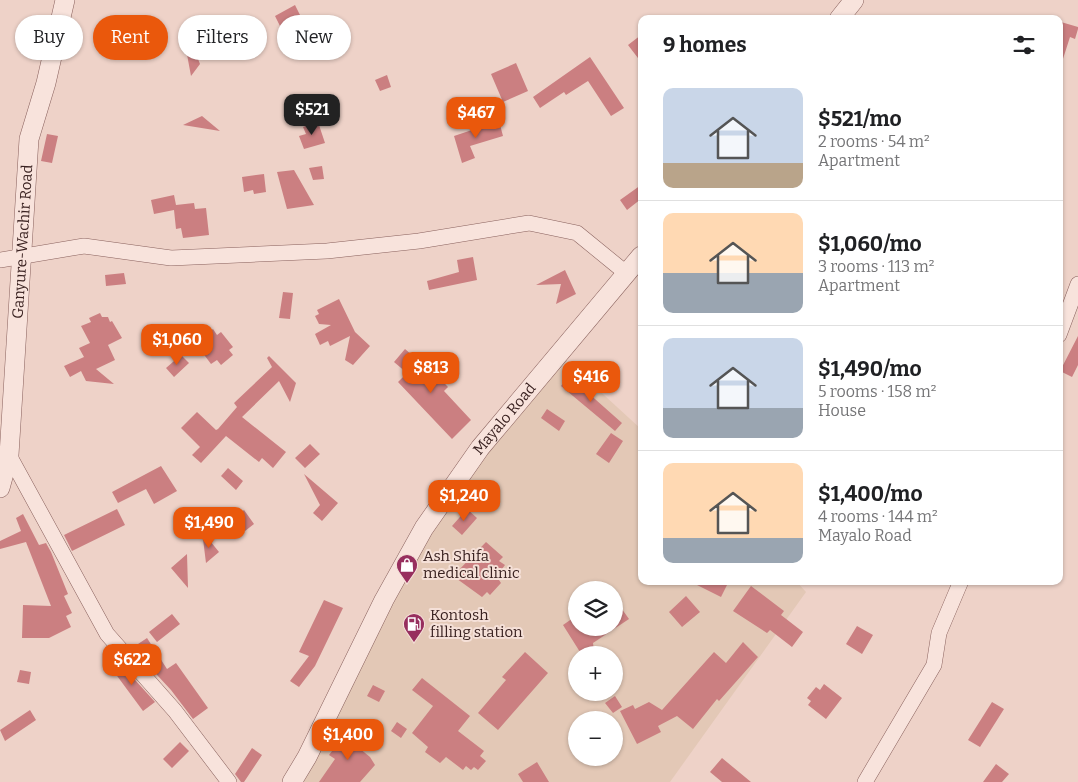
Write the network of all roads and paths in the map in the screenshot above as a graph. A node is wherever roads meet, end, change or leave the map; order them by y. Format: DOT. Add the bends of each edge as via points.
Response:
graph roads {
  1 [pos="65,0"];
  2 [pos="854,0"];
  3 [pos="842,15"];
  4 [pos="21,257"];
  5 [pos="638,259"];
  6 [pos="0,260"];
  7 [pos="626,273"];
  8 [pos="1078,284"];
  9 [pos="1063,324"];
  10 [pos="9,455"];
  11 [pos="0,488"];
  12 [pos="959,585"];
  13 [pos="229,782"];
  14 [pos="292,782"];
  15 [pos="866,782"];
  1 -- 4 [label="street, Ganyure-Wachir Road" via="29,139"];
  2 -- 3 [label="street"];
  4 -- 6 [label="street"];
  4 -- 7 [label="street" via="84,246 171,258 326,251 529,224 576,233"];
  4 -- 10 [label="street, Ganyure-Wachir Road"];
  5 -- 7 [label="street, Mayalo Road"];
  7 -- 14 [label="street, Mayalo Road" via="480,448 424,528"];
  8 -- 9 [label="street"];
  10 -- 11 [label="street, Ganyure-Wachir Road"];
  10 -- 13 [label="street" via="107,634 175,710"];
  12 -- 15 [label="street" via="939,633 934,665"];
}
